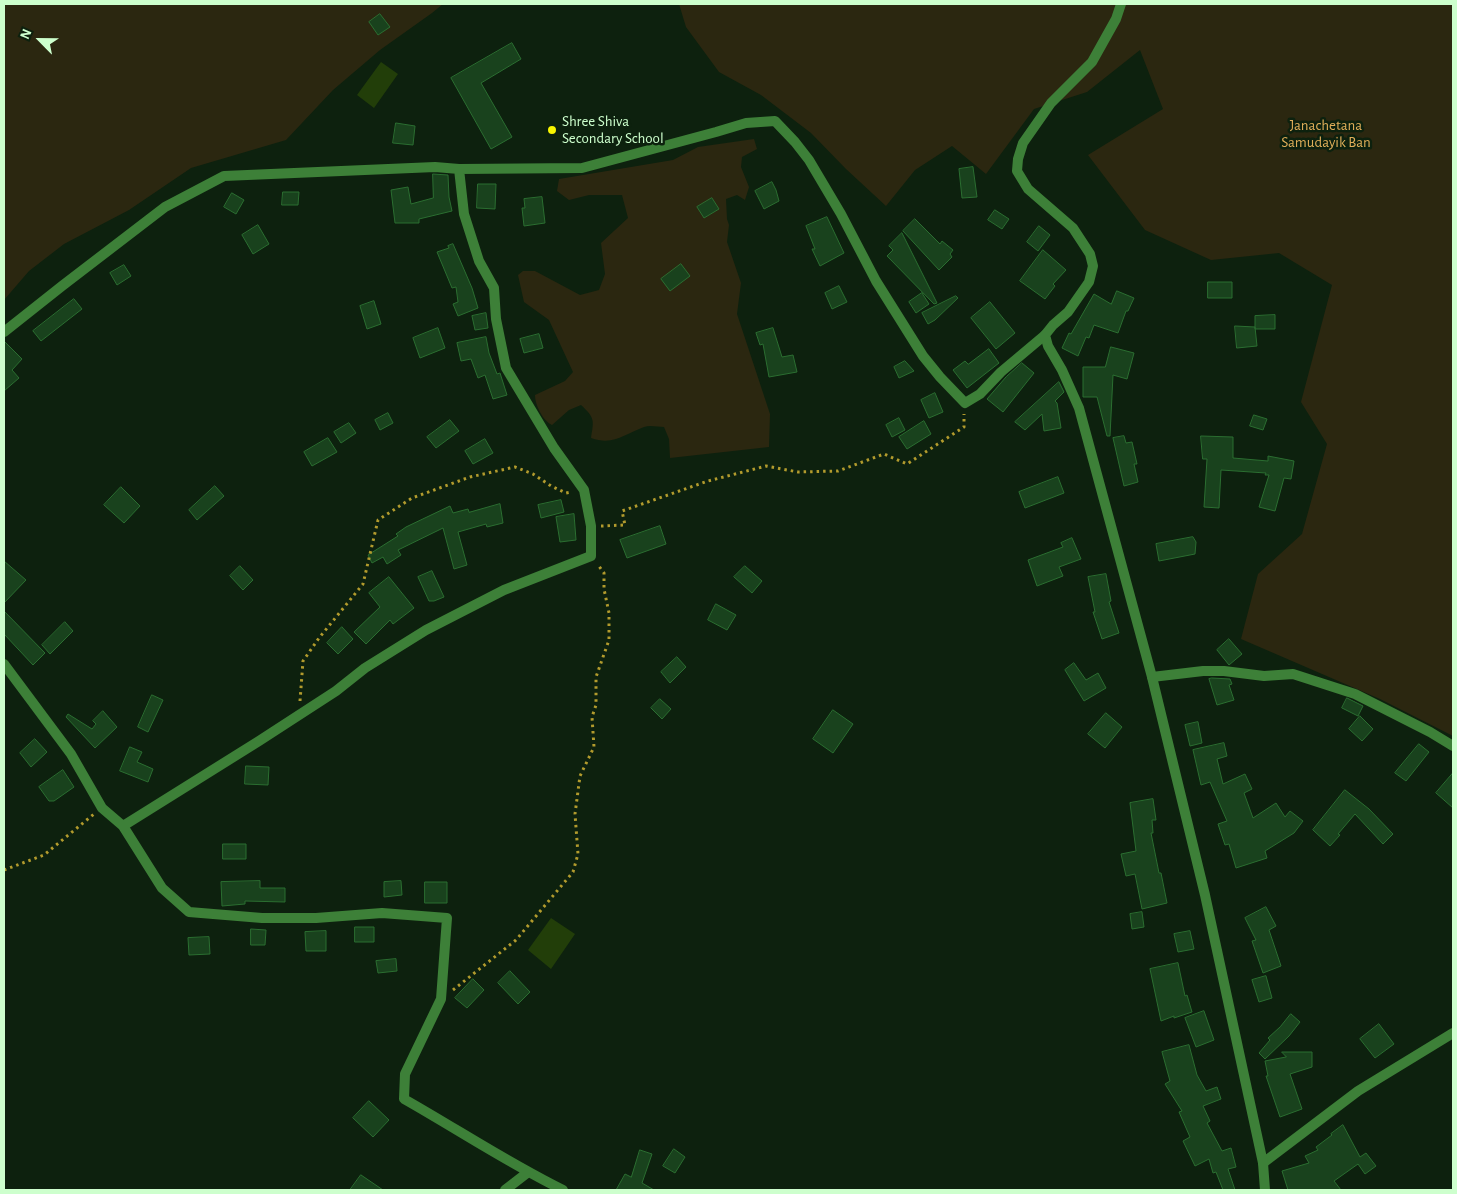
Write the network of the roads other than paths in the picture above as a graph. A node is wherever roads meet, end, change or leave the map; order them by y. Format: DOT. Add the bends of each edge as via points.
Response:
graph roads {
  1 [pos="1121,4"];
  2 [pos="459,169"];
  3 [pos="4,332"];
  4 [pos="1045,336"];
  5 [pos="6,670"];
  6 [pos="1152,677"];
  7 [pos="1453,746"];
  8 [pos="124,826"];
  9 [pos="1453,1033"];
  10 [pos="1263,1163"];
  11 [pos="527,1172"];
  12 [pos="506,1190"];
  13 [pos="563,1190"];
  14 [pos="1265,1190"];
  1 -- 4 [label="street" via="1092,62 1051,103 1023,143 1018,159 1017,170 1028,189 1073,228 1090,254 1093,266 1089,282 1068,312"];
  2 -- 3 [label="street" via="224,176 165,208"];
  2 -- 4 [label="street" via="582,168 746,123 775,121 809,160 876,281 923,356 964,403 980,394"];
  2 -- 8 [label="street" via="464,214 479,260 494,288 496,319 506,368 554,448 584,490 591,526 592,556 504,590 426,630"];
  4 -- 6 [label="street" via="1079,408"];
  5 -- 8 [label="street" via="71,754 102,808"];
  6 -- 7 [label="street" via="1224,670 1264,676 1293,674 1355,694"];
  6 -- 10 [label="street"];
  8 -- 11 [label="street" via="162,888 189,912 262,918 382,913 447,918 441,1000 405,1074 404,1099"];
  9 -- 10 [label="street" via="1358,1091"];
  10 -- 14 [label="street"];
  11 -- 12 [label="street"];
  11 -- 13 [label="street"];
}
